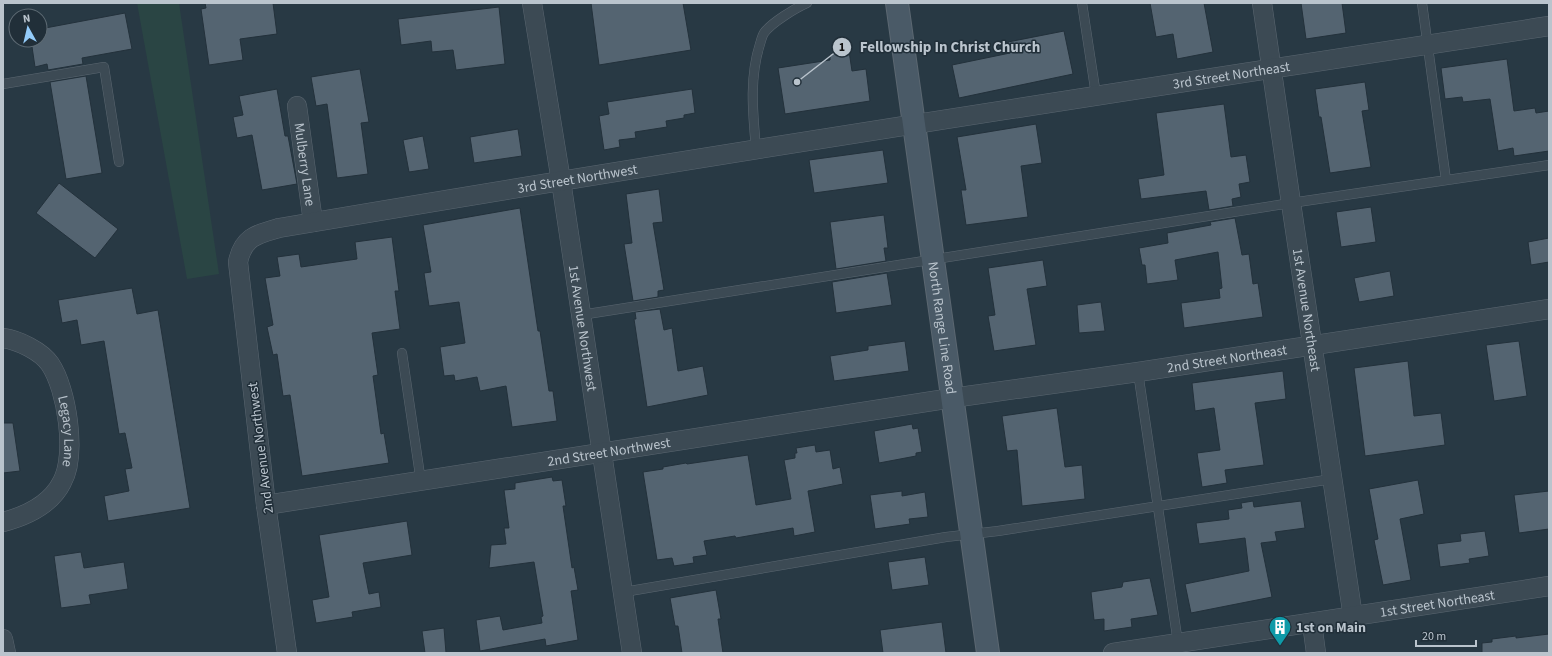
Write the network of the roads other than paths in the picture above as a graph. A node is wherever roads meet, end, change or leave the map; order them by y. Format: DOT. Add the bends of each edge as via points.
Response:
graph roads {
  1 [pos="532,3"];
  2 [pos="807,3"];
  3 [pos="897,3"];
  4 [pos="1082,3"];
  5 [pos="1262,3"];
  6 [pos="1422,3"];
  7 [pos="1549,26"];
  8 [pos="1429,44"];
  9 [pos="1272,68"];
  10 [pos="3,84"];
  11 [pos="1096,95"];
  12 [pos="297,106"];
  13 [pos="914,124"];
  14 [pos="756,149"];
  15 [pos="119,162"];
  16 [pos="1549,165"];
  17 [pos="561,180"];
  18 [pos="1446,180"];
  19 [pos="1291,203"];
  20 [pos="313,222"];
  21 [pos="244,244"];
  22 [pos="933,259"];
  23 [pos="1549,309"];
  24 [pos="581,315"];
  25 [pos="3,338"];
  26 [pos="1312,345"];
  27 [pos="402,353"];
  28 [pos="1138,372"];
  29 [pos="952,398"];
  30 [pos="602,453"];
  31 [pos="1332,478"];
  32 [pos="421,482"];
  33 [pos="1158,505"];
  34 [pos="266,506"];
  35 [pos="3,522"];
  36 [pos="972,534"];
  37 [pos="1549,586"];
  38 [pos="624,592"];
  39 [pos="1353,617"];
  40 [pos="1312,623"];
  41 [pos="3,639"];
  42 [pos="1178,643"];
  43 [pos="6,653"];
  44 [pos="287,653"];
  45 [pos="632,653"];
  46 [pos="988,653"];
  47 [pos="1113,653"];
  48 [pos="1316,653"];
  1 -- 17 [label="street, 1st Avenue Northwest"];
  2 -- 14 [label="lane" via="779,20 764,33 755,58 753,94"];
  3 -- 13 [label="main road, North Range Line Road"];
  4 -- 11 [label="lane"];
  5 -- 9 [label="street, 1st Avenue Northeast"];
  6 -- 8 [label="lane"];
  7 -- 8 [label="street, 3rd Street Northeast"];
  8 -- 9 [label="street, 3rd Street Northeast"];
  8 -- 18 [label="lane"];
  9 -- 11 [label="street, 3rd Street Northeast"];
  9 -- 19 [label="street, 1st Avenue Northeast"];
  10 -- 15 [label="lane" via="104,67"];
  11 -- 13 [label="street, 3rd Street Northeast"];
  12 -- 20 [label="street, Mulberry Lane"];
  13 -- 14 [label="street, 3rd Street Northwest"];
  13 -- 22 [label="main road, North Range Line Road"];
  14 -- 17 [label="street, 3rd Street Northwest"];
  16 -- 18 [label="lane"];
  17 -- 20 [label="street, 3rd Street Northwest"];
  17 -- 24 [label="street, 1st Avenue Northwest"];
  18 -- 19 [label="lane"];
  19 -- 22 [label="lane"];
  19 -- 26 [label="street, 1st Avenue Northeast"];
  20 -- 21 [label="street, 3rd Street Northwest" via="260,233"];
  21 -- 34 [label="street, 2nd Avenue Northwest" via="238,262"];
  22 -- 24 [label="lane"];
  22 -- 29 [label="main road, North Range Line Road"];
  23 -- 26 [label="street, 2nd Street Northeast"];
  24 -- 30 [label="street, 1st Avenue Northwest"];
  25 -- 35 [label="street, Legacy Lane" via="29,346 49,364 61,388 70,438 69,460 63,482 51,498 16,518"];
  26 -- 28 [label="street, 2nd Street Northeast"];
  26 -- 31 [label="street, 1st Avenue Northeast"];
  27 -- 32 [label="lane"];
  28 -- 29 [label="street, 2nd Street Northeast"];
  28 -- 33 [label="lane"];
  29 -- 30 [label="street, 2nd Street Northwest"];
  29 -- 36 [label="main road, North Range Line Road"];
  30 -- 32 [label="street, 2nd Street Northwest"];
  30 -- 38 [label="street, 1st Avenue Northwest"];
  31 -- 33 [label="lane"];
  31 -- 39 [label="street, 1st Avenue Northeast"];
  32 -- 34 [label="street, 2nd Street Northwest"];
  33 -- 36 [label="lane"];
  33 -- 42 [label="lane"];
  34 -- 44 [label="street, 2nd Avenue Northwest"];
  36 -- 38 [label="lane"];
  36 -- 46 [label="main road, North Range Line Road"];
  37 -- 39 [label="street, 1st Street Northeast"];
  38 -- 45 [label="street, 1st Avenue Northwest"];
  39 -- 40 [label="street, 1st Street Northeast"];
  40 -- 42 [label="street, 1st Street Northeast"];
  40 -- 48 [label="street"];
  41 -- 43 [label="street"];
  42 -- 47 [label="street, 1st Street Northeast"];
}
